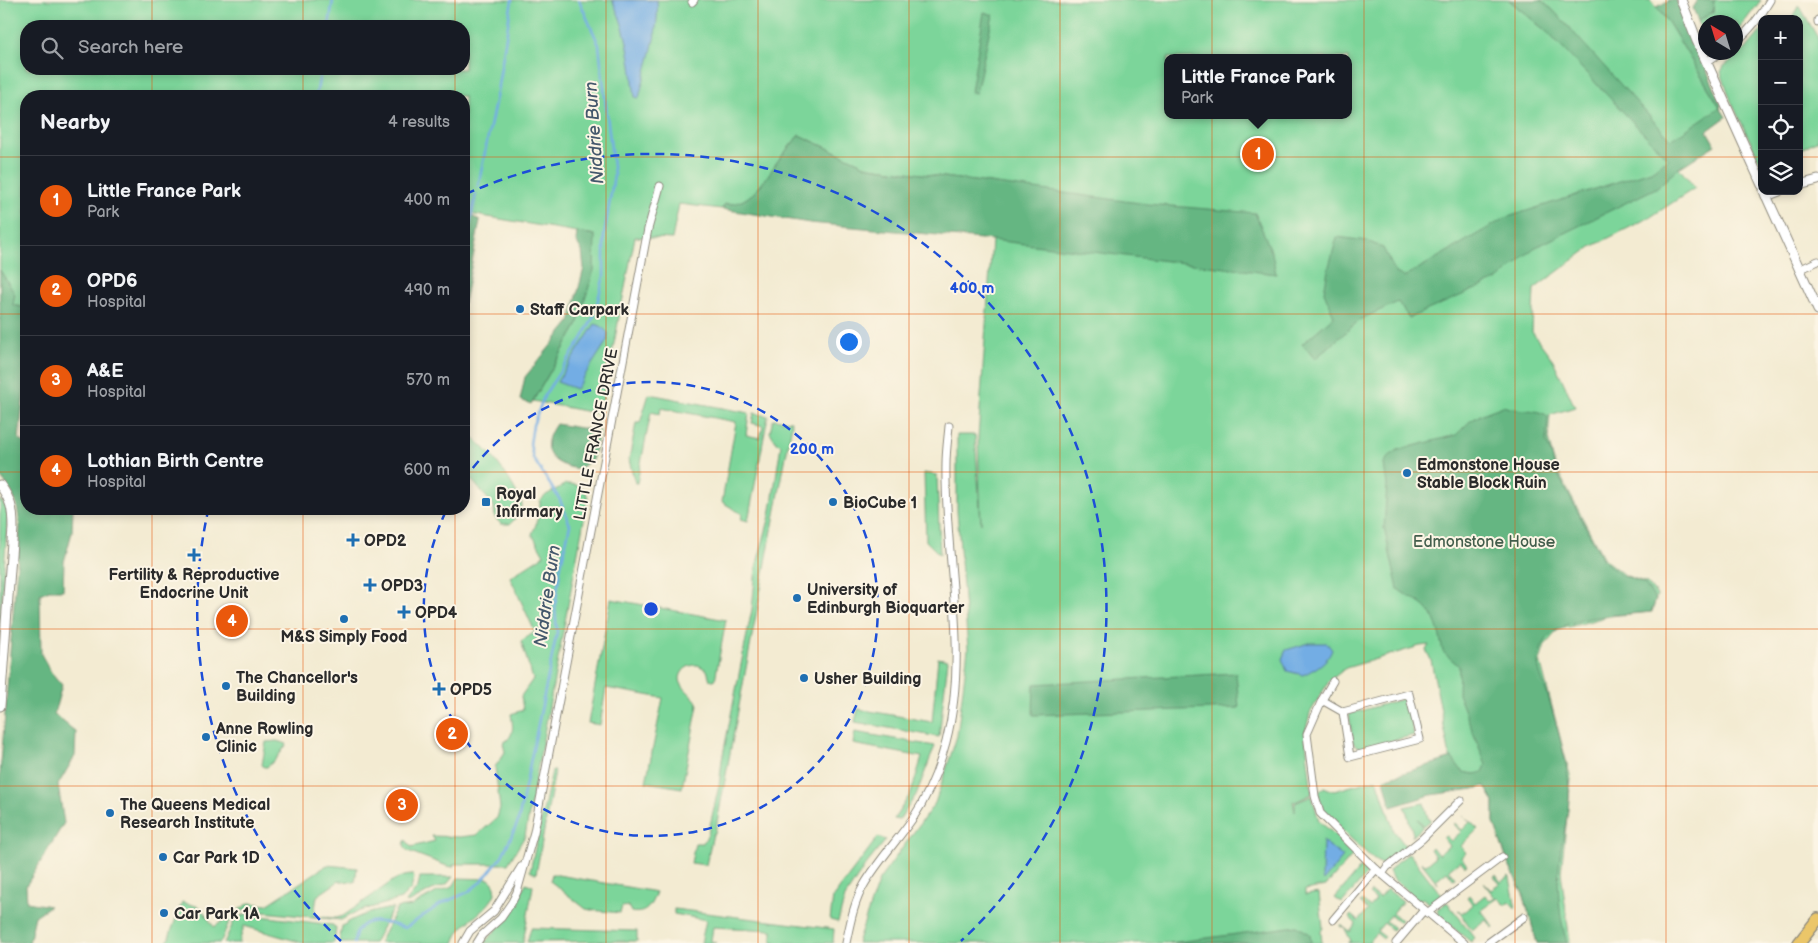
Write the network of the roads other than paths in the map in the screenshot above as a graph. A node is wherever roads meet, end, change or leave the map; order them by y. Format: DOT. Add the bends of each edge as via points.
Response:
graph roads {
  1 [pos="1681,0"];
  2 [pos="1770,0"];
  3 [pos="1743,34"];
  4 [pos="1711,60"];
  5 [pos="1708,62"];
  6 [pos="1758,176"];
  7 [pos="1818,180"];
  8 [pos="1803,184"];
  9 [pos="660,186"];
  10 [pos="1765,195"];
  11 [pos="1818,261"];
  12 [pos="1799,270"];
  13 [pos="1818,310"];
  14 [pos="949,426"];
  15 [pos="0,485"];
  16 [pos="1333,681"];
  17 [pos="1322,700"];
  18 [pos="0,706"];
  19 [pos="1343,712"];
  20 [pos="1461,800"];
  21 [pos="1502,857"];
  22 [pos="525,863"];
  23 [pos="1379,872"];
  24 [pos="1425,911"];
  25 [pos="1524,917"];
  26 [pos="1818,919"];
  27 [pos="1333,920"];
  28 [pos="463,943"];
  29 [pos="477,943"];
  30 [pos="847,943"];
  31 [pos="1396,943"];
  32 [pos="1464,943"];
  33 [pos="1488,943"];
  34 [pos="1799,943"];
  1 -- 5 [label="street"];
  2 -- 3 [label="street"];
  4 -- 5 [label="street"];
  5 -- 6 [label="street"];
  7 -- 8 [label="street"];
  9 -- 22 [label="street, LITTLE FRANCE DRIVE" via="648,229 534,832"];
  10 -- 12 [label="street"];
  11 -- 12 [label="street"];
  12 -- 13 [label="street"];
  14 -- 30 [label="street" via="947,508 957,652 947,740 928,792 863,887"];
  15 -- 18 [label="street" via="13,511 13,528"];
  16 -- 17 [label="street"];
  17 -- 19 [label="street"];
  17 -- 23 [label="street" via="1307,734 1317,805 1326,821"];
  19 -- 19 [label="street" via="1350,757 1420,739 1409,694"];
  20 -- 23 [label="street" via="1422,839"];
  21 -- 24 [label="street"];
  22 -- 28 [label="street, LITTLE FRANCE DRIVE" via="494,911 470,931"];
  22 -- 29 [label="street, LITTLE FRANCE DRIVE" via="512,902"];
  23 -- 24 [label="street"];
  23 -- 27 [label="street"];
  24 -- 31 [label="street"];
  24 -- 32 [label="street"];
  25 -- 33 [label="street"];
  26 -- 34 [label="main road"];
}
